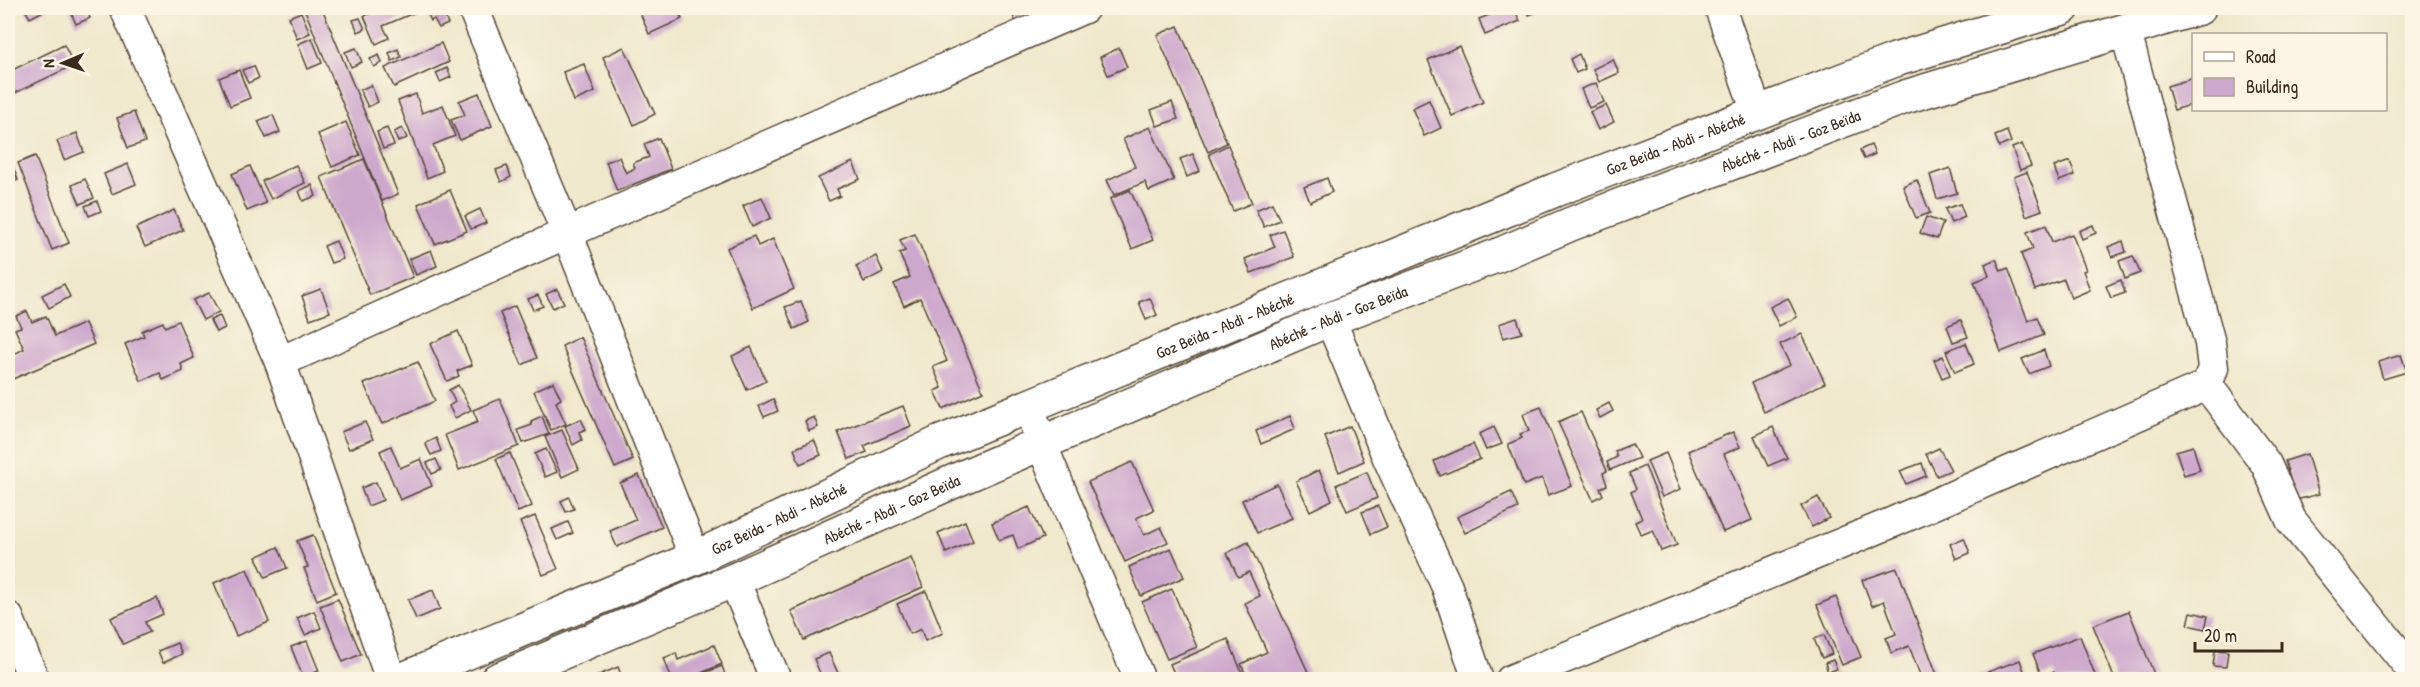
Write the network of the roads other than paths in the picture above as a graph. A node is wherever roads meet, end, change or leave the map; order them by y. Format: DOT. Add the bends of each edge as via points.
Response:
graph roads {
  1 [pos="126,8"];
  2 [pos="473,8"];
  3 [pos="1084,8"];
  4 [pos="1719,8"];
  5 [pos="2063,8"];
  6 [pos="2199,8"];
  7 [pos="2125,29"];
  8 [pos="1757,112"];
  9 [pos="1554,190"];
  10 [pos="1570,224"];
  11 [pos="567,233"];
  12 [pos="1330,319"];
  13 [pos="280,362"];
  14 [pos="2207,385"];
  15 [pos="1029,406"];
  16 [pos="1041,443"];
  17 [pos="695,558"];
  18 [pos="734,580"];
  19 [pos="8,617"];
  20 [pos="2412,670"];
  21 [pos="34,680"];
  22 [pos="391,680"];
  23 [pos="401,680"];
  24 [pos="497,680"];
  25 [pos="776,680"];
  26 [pos="1140,680"];
  27 [pos="1478,680"];
  28 [pos="1511,680"];
  1 -- 13 [label="street"];
  2 -- 11 [label="street"];
  3 -- 11 [label="street"];
  4 -- 8 [label="street"];
  5 -- 8 [label="main road, Goz Beïda - Abdi - Abéché" via="1895,60"];
  6 -- 7 [label="main road, Abéché - Abdi - Goz Beïda"];
  7 -- 10 [label="main road, Abéché - Abdi - Goz Beïda" via="1905,97"];
  7 -- 14 [label="street" via="2210,343 2213,368"];
  8 -- 9 [label="main road, Goz Beïda - Abdi - Abéché"];
  9 -- 10 [label="main road"];
  9 -- 15 [label="main road, Goz Beïda - Abdi - Abéché"];
  10 -- 12 [label="main road, Abéché - Abdi - Goz Beïda"];
  11 -- 13 [label="street"];
  11 -- 17 [label="street"];
  12 -- 16 [label="main road, Abéché - Abdi - Goz Beïda"];
  12 -- 27 [label="street" via="1447,587"];
  13 -- 22 [label="street"];
  14 -- 20 [label="street" via="2266,464 2291,520"];
  14 -- 28 [label="street" via="1891,523"];
  15 -- 16 [label="street"];
  15 -- 17 [label="main road, Goz Beïda - Abdi - Abéché" via="941,442"];
  16 -- 18 [label="main road, Abéché - Abdi - Goz Beïda"];
  16 -- 26 [label="street"];
  17 -- 23 [label="main road, Goz Beïda - Abdi - Abéché"];
  18 -- 24 [label="main road, Abéché - Abdi - Goz Beïda"];
  18 -- 25 [label="street"];
  19 -- 21 [label="street"];
}
